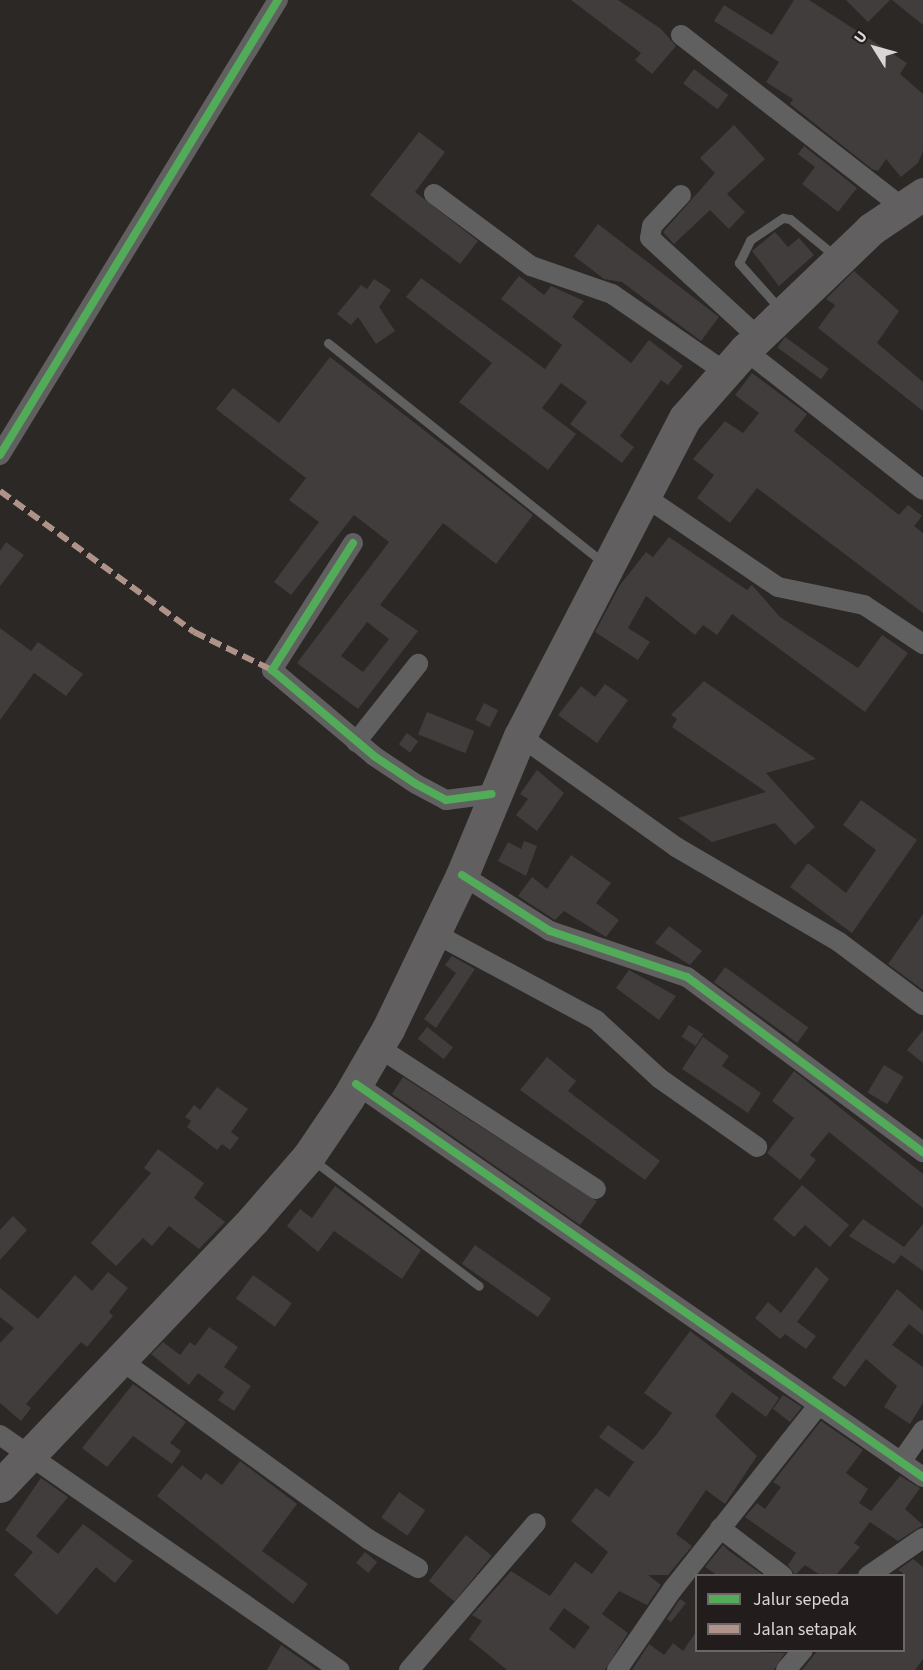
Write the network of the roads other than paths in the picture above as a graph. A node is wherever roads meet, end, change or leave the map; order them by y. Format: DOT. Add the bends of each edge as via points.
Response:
graph roads {
  1 [pos="278,0"];
  2 [pos="681,34"];
  3 [pos="434,194"];
  4 [pos="681,195"];
  5 [pos="913,201"];
  6 [pos="839,260"];
  7 [pos="783,313"];
  8 [pos="328,343"];
  9 [pos="742,353"];
  10 [pos="0,455"];
  11 [pos="923,490"];
  12 [pos="644,496"];
  13 [pos="353,543"];
  14 [pos="608,566"];
  15 [pos="923,644"];
  16 [pos="418,664"];
  17 [pos="520,736"];
  18 [pos="356,742"];
  19 [pos="492,794"];
  20 [pos="462,875"];
  21 [pos="434,933"];
  22 [pos="922,1007"];
  23 [pos="378,1047"];
  24 [pos="356,1084"];
  25 [pos="756,1147"];
  26 [pos="923,1152"];
  27 [pos="308,1157"];
  28 [pos="596,1189"];
  29 [pos="478,1286"];
  30 [pos="118,1358"];
  31 [pos="818,1406"];
  32 [pos="923,1430"];
  33 [pos="0,1435"];
  34 [pos="901,1462"];
  35 [pos="8,1473"];
  36 [pos="923,1477"];
  37 [pos="536,1523"];
  38 [pos="720,1528"];
  39 [pos="923,1538"];
  40 [pos="418,1569"];
  41 [pos="782,1574"];
  42 [pos="869,1574"];
  43 [pos="800,1652"];
  44 [pos="340,1670"];
  45 [pos="409,1670"];
  46 [pos="617,1670"];
  47 [pos="786,1670"];
  1 -- 10 [label="street"];
  2 -- 5 [label="street"];
  3 -- 9 [label="street" via="531,266 612,294"];
  4 -- 9 [label="street" via="652,226 651,238"];
  5 -- 6 [label="highway"];
  6 -- 7 [label="highway"];
  6 -- 7 [label="lane" via="790,219 783,218 750,240 739,263"];
  7 -- 9 [label="highway"];
  8 -- 14 [label="lane"];
  9 -- 11 [label="street"];
  9 -- 12 [label="highway" via="685,418"];
  12 -- 14 [label="highway"];
  12 -- 15 [label="street" via="778,587 864,605"];
  13 -- 18 [label="street" via="272,670"];
  14 -- 17 [label="highway"];
  16 -- 18 [label="street"];
  17 -- 19 [label="highway"];
  17 -- 22 [label="street" via="676,847 839,942"];
  18 -- 19 [label="street" via="446,800"];
  19 -- 20 [label="highway"];
  20 -- 21 [label="highway"];
  20 -- 26 [label="street" via="550,932 687,977"];
  21 -- 23 [label="highway"];
  21 -- 25 [label="street" via="596,1020 659,1078"];
  23 -- 24 [label="highway"];
  23 -- 28 [label="street"];
  24 -- 27 [label="highway"];
  24 -- 31 [label="street"];
  27 -- 29 [label="lane"];
  27 -- 30 [label="highway" via="217,1260"];
  30 -- 35 [label="highway"];
  30 -- 40 [label="street" via="368,1539"];
  31 -- 34 [label="street"];
  31 -- 38 [label="street"];
  32 -- 34 [label="street"];
  33 -- 35 [label="street"];
  34 -- 36 [label="street"];
  35 -- 44 [label="street"];
  37 -- 45 [label="street"];
  38 -- 41 [label="street"];
  38 -- 46 [label="street"];
  39 -- 42 [label="street"];
  43 -- 47 [label="street"];
}
